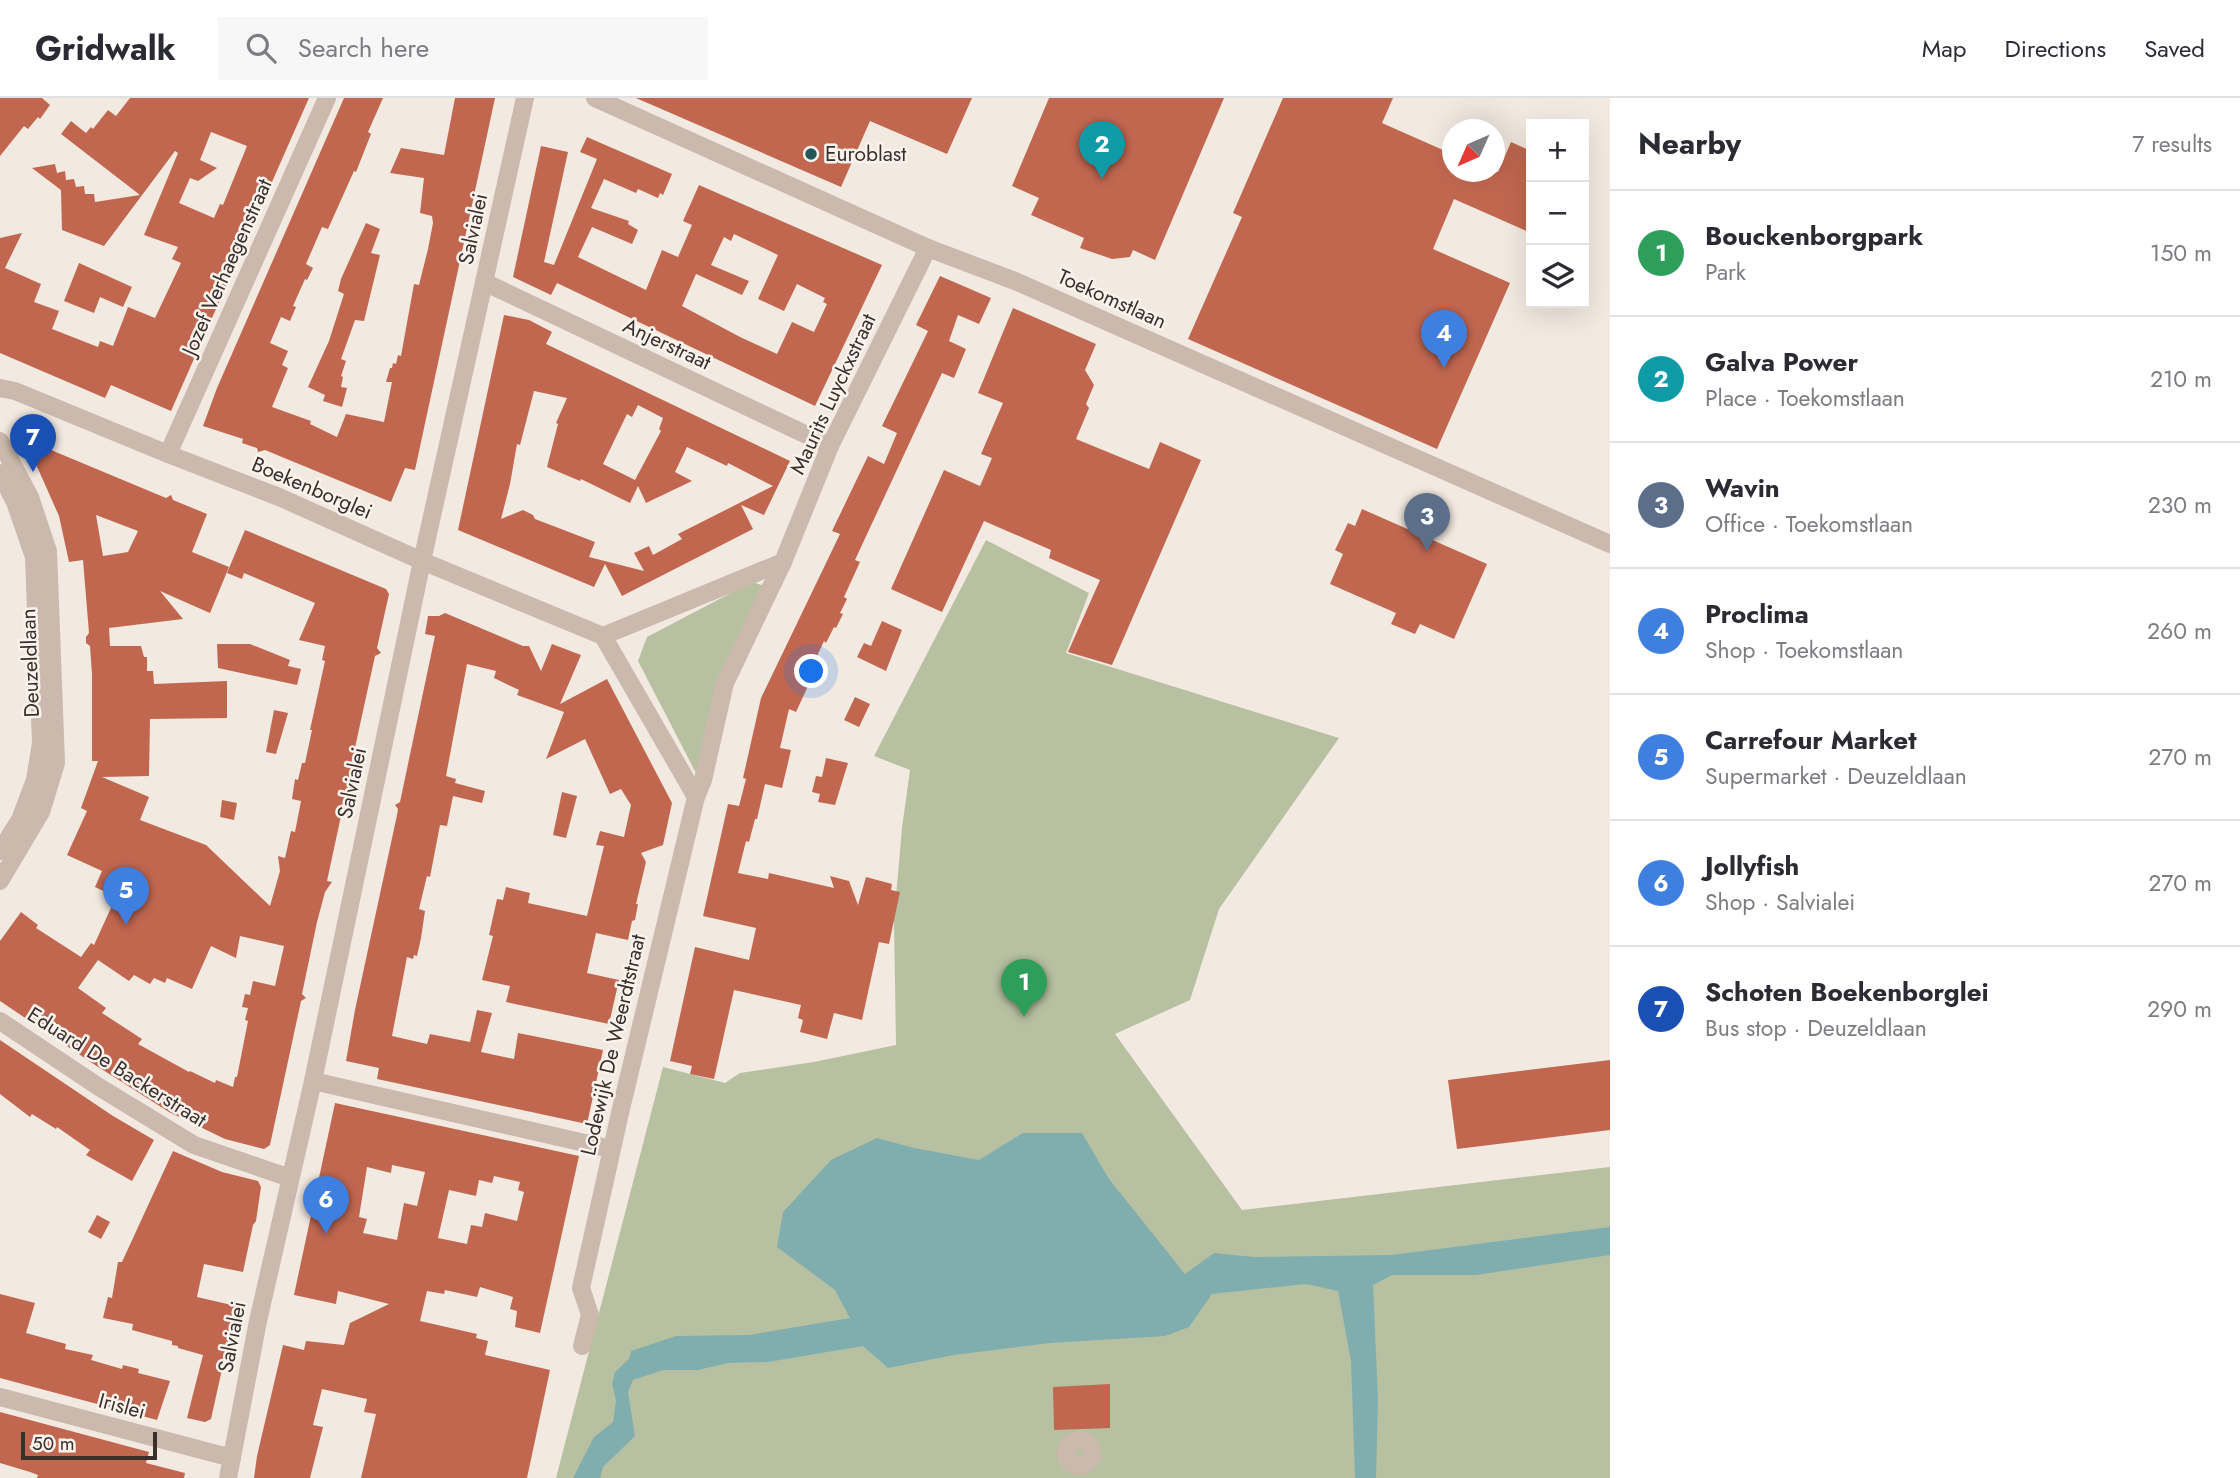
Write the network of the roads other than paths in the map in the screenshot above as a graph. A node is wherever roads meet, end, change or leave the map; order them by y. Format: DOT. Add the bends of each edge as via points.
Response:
graph roads {
  1 [pos="327,98"];
  2 [pos="525,98"];
  3 [pos="595,98"];
  4 [pos="928,248"];
  5 [pos="484,282"];
  6 [pos="0,388"];
  7 [pos="0,441"];
  8 [pos="830,446"];
  9 [pos="168,454"];
  10 [pos="0,473"];
  11 [pos="1610,544"];
  12 [pos="422,561"];
  13 [pos="783,562"];
  14 [pos="603,636"];
  15 [pos="696,797"];
  16 [pos="0,851"];
  17 [pos="0,881"];
  18 [pos="0,1021"];
  19 [pos="313,1081"];
  20 [pos="611,1149"];
  21 [pos="290,1178"];
  22 [pos="582,1346"];
  23 [pos="0,1398"];
  24 [pos="232,1458"];
  25 [pos="228,1478"];
  1 -- 9 [label="street, Jozef Verhaegenstraat"];
  2 -- 5 [label="street, Salvialei"];
  3 -- 4 [label="street, Toekomstlaan"];
  4 -- 8 [label="street, Maurits Luyckxstraat"];
  4 -- 11 [label="street, Toekomstlaan" via="1015,281"];
  5 -- 8 [label="street, Anjerstraat"];
  5 -- 12 [label="street, Salvialei"];
  6 -- 9 [label="street, Boekenborglei"];
  7 -- 17 [label="street, Deuzeldlaan" via="30,497 48,551 56,763 41,811"];
  8 -- 13 [label="street, Maurits Luyckxstraat"];
  9 -- 12 [label="street, Boekenborglei"];
  10 -- 16 [label="street, Deuzeldlaan" via="34,556 41,743 36,780 20,820"];
  12 -- 14 [label="street, Boekenborglei"];
  12 -- 19 [label="street, Salvialei"];
  13 -- 14 [label="street"];
  13 -- 15 [label="street, Maurits Luyckxstraat" via="725,683"];
  14 -- 15 [label="street"];
  15 -- 20 [label="street, Lodewijk De Weerdtstraat"];
  18 -- 21 [label="street, Eduard De Backerstraat" via="194,1144"];
  19 -- 20 [label="street"];
  19 -- 21 [label="street, Salvialei"];
  20 -- 22 [label="street, Lodewijk De Weerdtstraat" via="581,1288 590,1315"];
  21 -- 24 [label="street, Salvialei"];
  23 -- 24 [label="street, Irislei"];
  24 -- 25 [label="street, Salvialei"];
}
